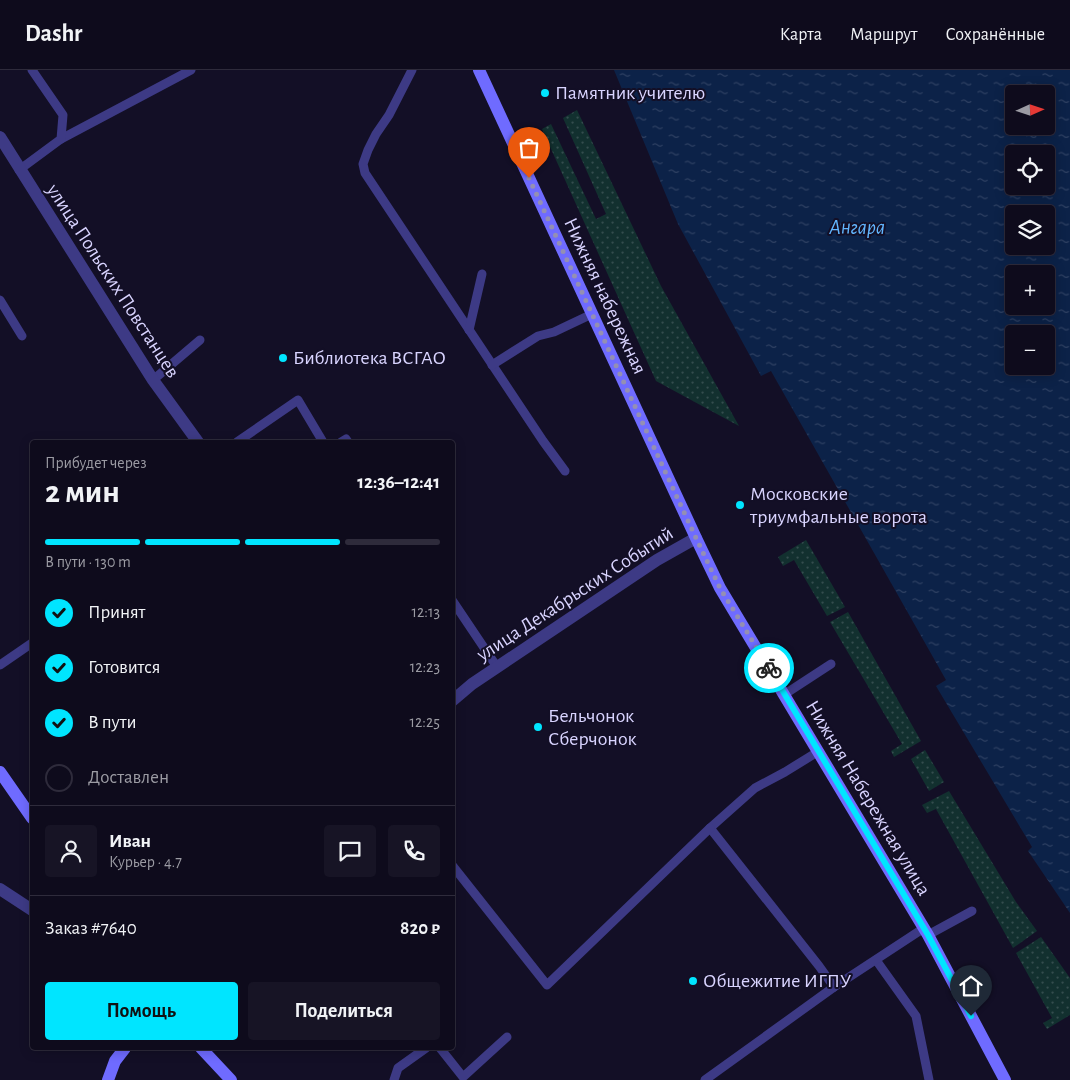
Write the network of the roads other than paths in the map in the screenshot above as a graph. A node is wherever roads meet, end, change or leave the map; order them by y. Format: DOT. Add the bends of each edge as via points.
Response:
graph roads {
  1 [pos="32,70"];
  2 [pos="191,70"];
  3 [pos="412,70"];
  4 [pos="479,70"];
  5 [pos="0,138"];
  6 [pos="61,139"];
  7 [pos="20,170"];
  8 [pos="482,274"];
  9 [pos="0,300"];
  10 [pos="592,314"];
  11 [pos="469,330"];
  12 [pos="22,336"];
  13 [pos="200,340"];
  14 [pos="492,365"];
  15 [pos="153,380"];
  16 [pos="197,440"];
  17 [pos="240,440"];
  18 [pos="322,440"];
  19 [pos="565,471"];
  20 [pos="696,538"];
  21 [pos="455,605"];
  22 [pos="30,644"];
  23 [pos="831,664"];
  24 [pos="0,665"];
  25 [pos="497,668"];
  26 [pos="785,694"];
  27 [pos="455,698"];
  28 [pos="819,751"];
  29 [pos="0,772"];
  30 [pos="30,815"];
  31 [pos="710,828"];
  32 [pos="455,869"];
  33 [pos="0,888"];
  34 [pos="30,909"];
  35 [pos="972,911"];
  36 [pos="926,932"];
  37 [pos="876,960"];
  38 [pos="834,987"];
  39 [pos="507,1037"];
  40 [pos="123,1050"];
  41 [pos="203,1050"];
  42 [pos="423,1050"];
  43 [pos="442,1050"];
  44 [pos="108,1080"];
  45 [pos="231,1080"];
  46 [pos="394,1080"];
  47 [pos="705,1080"];
  48 [pos="929,1080"];
  49 [pos="1005,1080"];
  1 -- 6 [label="lane" via="63,115"];
  2 -- 6 [label="lane"];
  3 -- 11 [label="lane" via="363,164 365,173"];
  4 -- 10 [label="main road, Нижняя набережная"];
  5 -- 7 [label="street, улица Польских Повстанцев"];
  6 -- 7 [label="lane"];
  7 -- 15 [label="street, улица Польских Повстанцев"];
  8 -- 11 [label="lane"];
  9 -- 12 [label="lane"];
  10 -- 14 [label="lane" via="538,336"];
  10 -- 20 [label="main road, Нижняя набережная"];
  11 -- 14 [label="lane"];
  13 -- 15 [label="lane"];
  14 -- 19 [label="lane"];
  15 -- 16 [label="street, улица Польских Повстанцев"];
  17 -- 18 [label="lane" via="298,400"];
  20 -- 25 [label="street, улица Декабрьских Событий" via="657,560"];
  20 -- 26 [label="main road, Нижняя Набережная улица" via="720,588"];
  21 -- 25 [label="lane"];
  22 -- 24 [label="lane"];
  23 -- 26 [label="lane"];
  25 -- 27 [label="street, улица Декабрьских Событий"];
  26 -- 28 [label="main road, Нижняя Набережная улица"];
  28 -- 31 [label="lane" via="755,788"];
  28 -- 36 [label="main road, Нижняя Набережная улица"];
  29 -- 30 [label="main road"];
  31 -- 32 [label="lane" via="547,985"];
  31 -- 38 [label="lane"];
  33 -- 34 [label="street"];
  35 -- 36 [label="lane"];
  36 -- 37 [label="lane"];
  36 -- 49 [label="main road, Нижняя Набережная улица"];
  37 -- 38 [label="lane"];
  37 -- 48 [label="lane" via="916,1016"];
  38 -- 47 [label="lane"];
  39 -- 43 [label="lane" via="463,1077"];
  40 -- 44 [label="main road"];
  41 -- 45 [label="main road"];
  42 -- 46 [label="lane" via="398,1068"];
}
